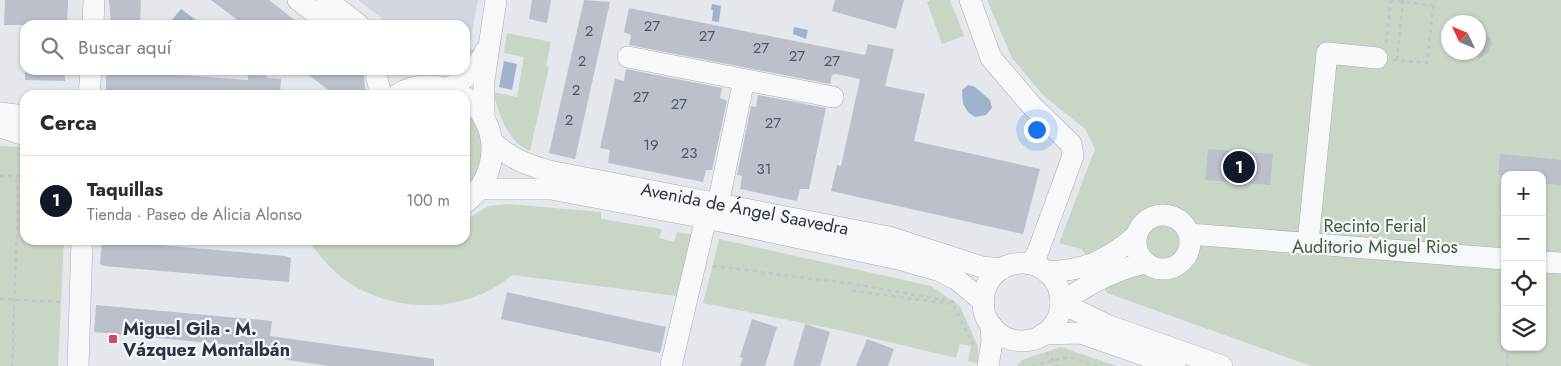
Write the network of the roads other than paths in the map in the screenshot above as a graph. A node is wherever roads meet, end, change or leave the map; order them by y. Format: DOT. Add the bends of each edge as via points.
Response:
graph roads {
  1 [pos="94,0"];
  2 [pos="298,0"];
  3 [pos="327,0"];
  4 [pos="496,0"];
  5 [pos="970,0"];
  6 [pos="93,20"];
  7 [pos="324,20"];
  8 [pos="353,20"];
  9 [pos="489,43"];
  10 [pos="628,57"];
  11 [pos="1386,59"];
  12 [pos="470,73"];
  13 [pos="90,75"];
  14 [pos="376,75"];
  15 [pos="427,75"];
  16 [pos="468,75"];
  17 [pos="744,80"];
  18 [pos="89,90"];
  19 [pos="380,90"];
  20 [pos="410,90"];
  21 [pos="442,90"];
  22 [pos="450,90"];
  23 [pos="455,90"];
  24 [pos="833,97"];
  25 [pos="470,106"];
  26 [pos="0,113"];
  27 [pos="20,115"];
  28 [pos="484,118"];
  29 [pos="0,127"];
  30 [pos="20,133"];
  31 [pos="492,142"];
  32 [pos="472,196"];
  33 [pos="712,211"];
  34 [pos="1189,234"];
  35 [pos="1137,235"];
  36 [pos="1308,243"];
  37 [pos="82,245"];
  38 [pos="1501,259"];
  39 [pos="1546,262"];
  40 [pos="1147,263"];
  41 [pos="1561,263"];
  42 [pos="1038,268"];
  43 [pos="1002,269"];
  44 [pos="984,302"];
  45 [pos="1061,302"];
  46 [pos="991,325"];
  47 [pos="1023,341"];
  48 [pos="1045,343"];
  49 [pos="78,366"];
  50 [pos="671,366"];
  51 [pos="991,366"];
  52 [pos="1175,366"];
  53 [pos="1222,366"];
  1 -- 6 [label="street"];
  2 -- 7 [label="street"];
  3 -- 8 [label="street"];
  4 -- 9 [label="street"];
  5 -- 42 [label="street" via="991,58 1032,106 1071,144 1073,156 1037,254"];
  9 -- 12 [label="street"];
  9 -- 28 [label="street" via="483,92"];
  10 -- 17 [label="street"];
  11 -- 36 [label="street" via="1327,53"];
  13 -- 18 [label="street"];
  14 -- 19 [label="street"];
  15 -- 22 [label="street"];
  16 -- 23 [label="street"];
  17 -- 24 [label="street"];
  17 -- 33 [label="street"];
  20 -- 21 [label="street" via="420,86"];
  25 -- 28 [label="street"];
  26 -- 27 [label="street"];
  28 -- 31 [label="street"];
  29 -- 30 [label="street"];
  31 -- 32 [label="street" via="488,175"];
  31 -- 33 [label="street, Avenida de Ángel Saavedra" via="522,163"];
  32 -- 33 [label="street, Avenida de Ángel Saavedra" via="551,190"];
  33 -- 43 [label="street, Avenida de Ángel Saavedra" via="889,237 982,267"];
  33 -- 44 [label="street, Avenida de Ángel Saavedra" via="922,264 956,279"];
  33 -- 50 [label="street"];
  34 -- 35 [label="street" via="1179,220 1162,215 1146,221"];
  34 -- 36 [label="street"];
  34 -- 40 [label="street" via="1188,250 1178,264 1162,268"];
  35 -- 40 [label="street" via="1138,251"];
  35 -- 42 [label="street" via="1115,254 1086,266 1072,270"];
  36 -- 38 [label="street"];
  37 -- 49 [label="street"];
  39 -- 41 [label="street"];
  40 -- 45 [label="street" via="1128,267 1093,282"];
  42 -- 43 [label="street" via="1020,263"];
  42 -- 45 [label="street" via="1060,291"];
  43 -- 44 [label="street" via="988,283"];
  44 -- 46 [label="street"];
  45 -- 48 [label="street" via="1059,315"];
  45 -- 53 [label="street" via="1108,326"];
  46 -- 47 [label="street" via="1000,334"];
  46 -- 51 [label="street"];
  47 -- 48 [label="street"];
  47 -- 51 [label="street"];
  48 -- 52 [label="street" via="1082,333"];
}
